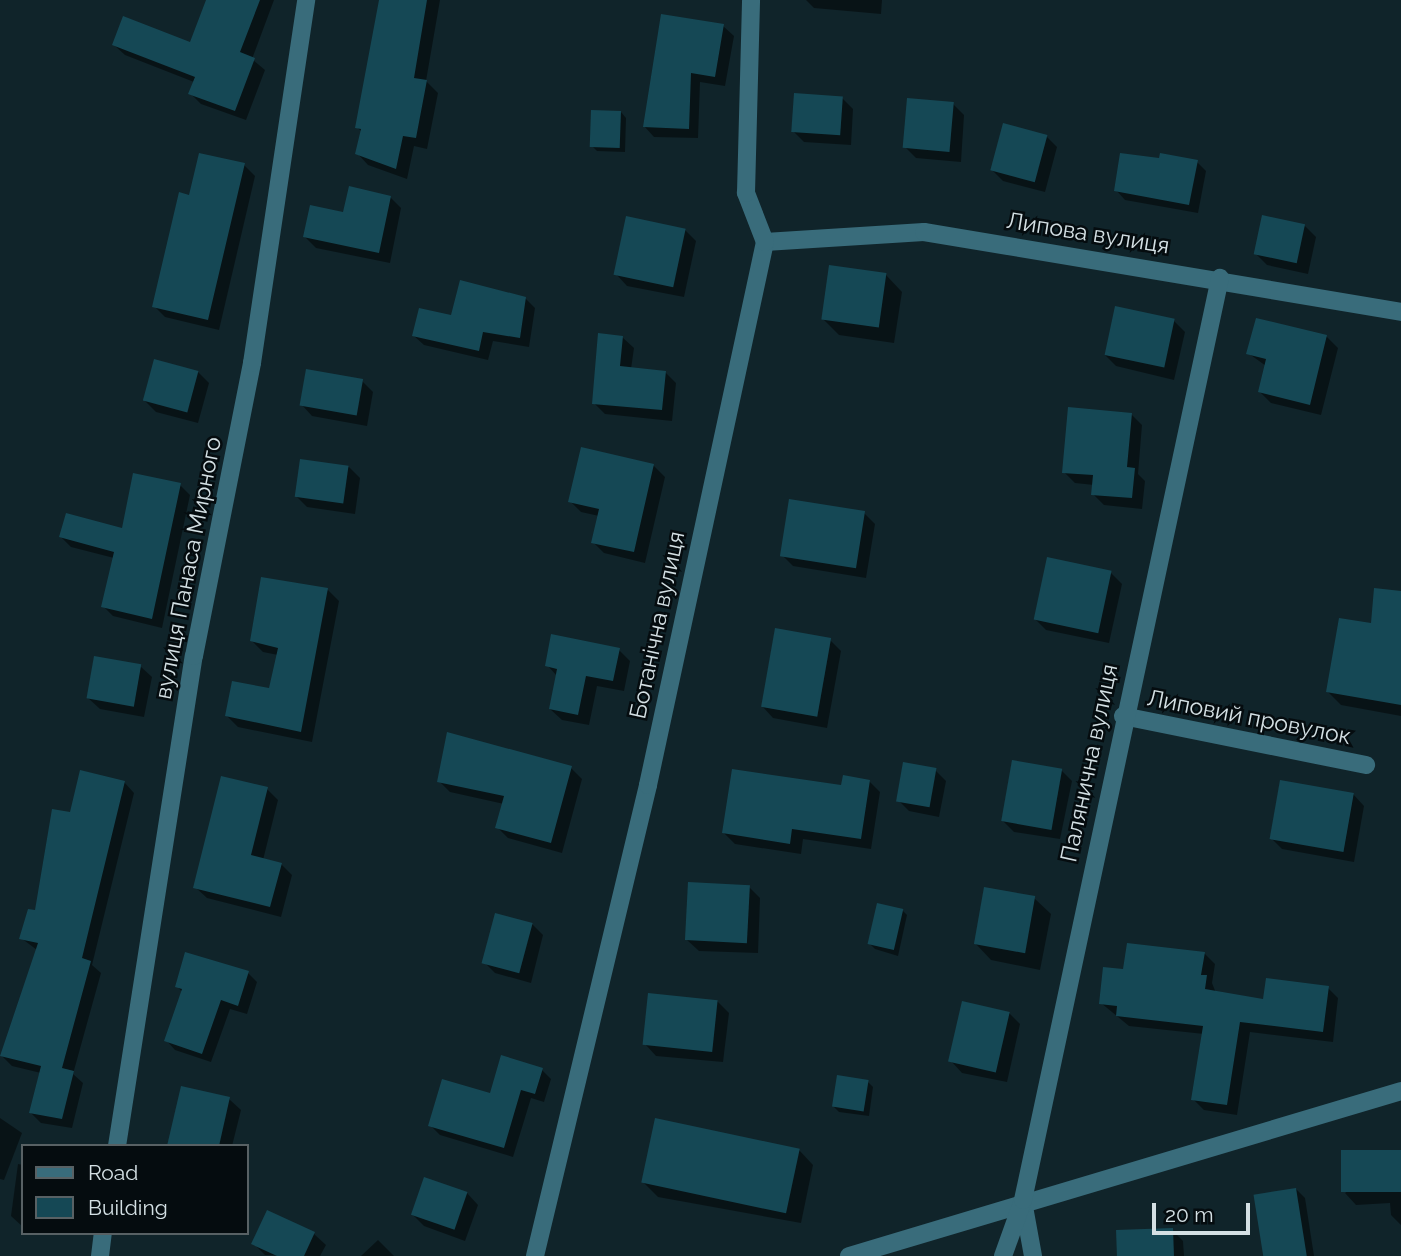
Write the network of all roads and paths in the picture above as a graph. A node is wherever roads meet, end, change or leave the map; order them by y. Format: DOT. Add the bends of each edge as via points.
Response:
graph roads {
  1 [pos="306,0"];
  2 [pos="751,0"];
  3 [pos="765,242"];
  4 [pos="1220,278"];
  5 [pos="1401,312"];
  6 [pos="1123,716"];
  7 [pos="1366,765"];
  8 [pos="1401,1091"];
  9 [pos="117,1144"];
  10 [pos="1023,1200"];
  11 [pos="103,1235"];
  12 [pos="100,1256"];
  13 [pos="535,1256"];
  14 [pos="849,1256"];
  15 [pos="1003,1256"];
  16 [pos="1033,1256"];
  1 -- 9 [label="street, вулиця Панаса Мирного" via="252,363 194,656"];
  2 -- 3 [label="street" via="746,192"];
  3 -- 4 [label="street, Липова вулиця" via="924,232"];
  3 -- 13 [label="street, Ботанічна вулиця" via="648,785"];
  4 -- 5 [label="street, Липова вулиця"];
  4 -- 6 [label="street, Палянична вулиця"];
  6 -- 7 [label="street, Липовий провулок"];
  6 -- 10 [label="street, Палянична вулиця"];
  8 -- 10 [label="street"];
  10 -- 14 [label="street"];
  10 -- 15 [label="street, Палянична вулиця"];
  10 -- 16 [label="street"];
  11 -- 12 [label="street"];
}
